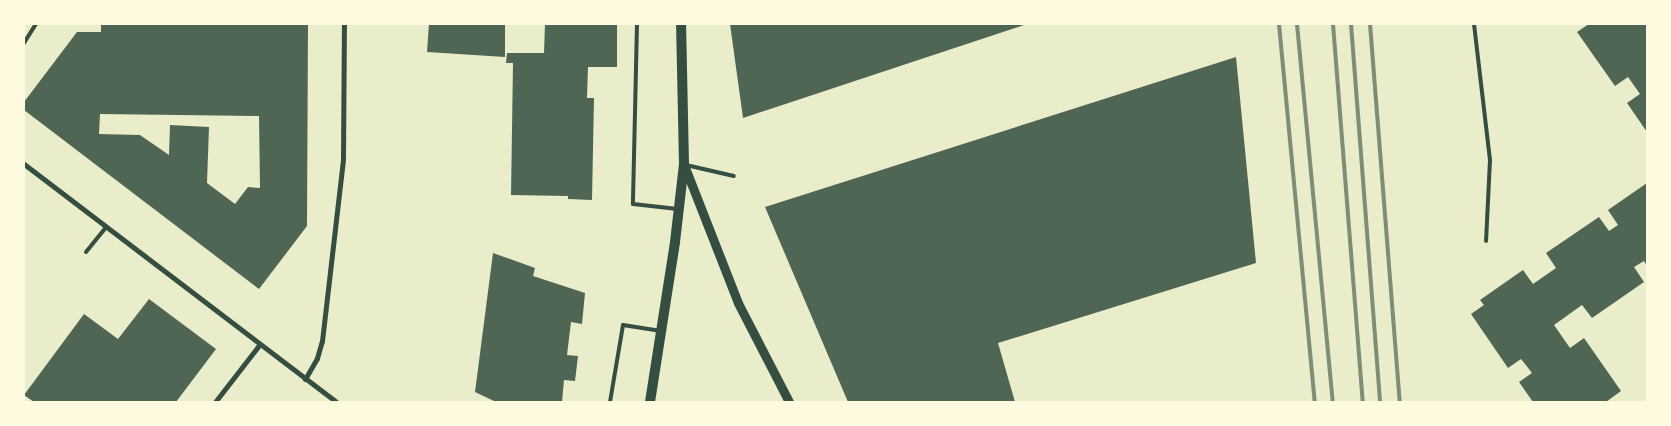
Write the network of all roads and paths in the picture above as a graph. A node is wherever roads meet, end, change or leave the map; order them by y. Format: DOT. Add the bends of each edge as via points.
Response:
graph roads {
  1 [pos="36,24"];
  2 [pos="344,24"];
  3 [pos="637,24"];
  4 [pos="681,24"];
  5 [pos="1474,24"];
  6 [pos="24,42"];
  7 [pos="24,164"];
  8 [pos="684,164"];
  9 [pos="734,176"];
  10 [pos="679,209"];
  11 [pos="106,227"];
  12 [pos="1486,241"];
  13 [pos="86,252"];
  14 [pos="662,331"];
  15 [pos="260,344"];
  16 [pos="305,379"];
  17 [pos="215,402"];
  18 [pos="336,402"];
  19 [pos="610,402"];
  20 [pos="650,402"];
  21 [pos="789,402"];
  1 -- 6 [label="lane"];
  2 -- 16 [label="street" via="343,159 322,340 317,358"];
  3 -- 10 [label="lane" via="633,204"];
  4 -- 8 [label="main road"];
  5 -- 12 [label="lane" via="1490,160"];
  7 -- 11 [label="street"];
  8 -- 9 [label="lane"];
  8 -- 10 [label="main road"];
  8 -- 21 [label="street" via="738,303"];
  10 -- 14 [label="main road"];
  11 -- 13 [label="lane"];
  11 -- 15 [label="street"];
  14 -- 19 [label="lane" via="623,325"];
  14 -- 20 [label="main road"];
  15 -- 16 [label="street"];
  15 -- 17 [label="street"];
  16 -- 18 [label="street"];
}
